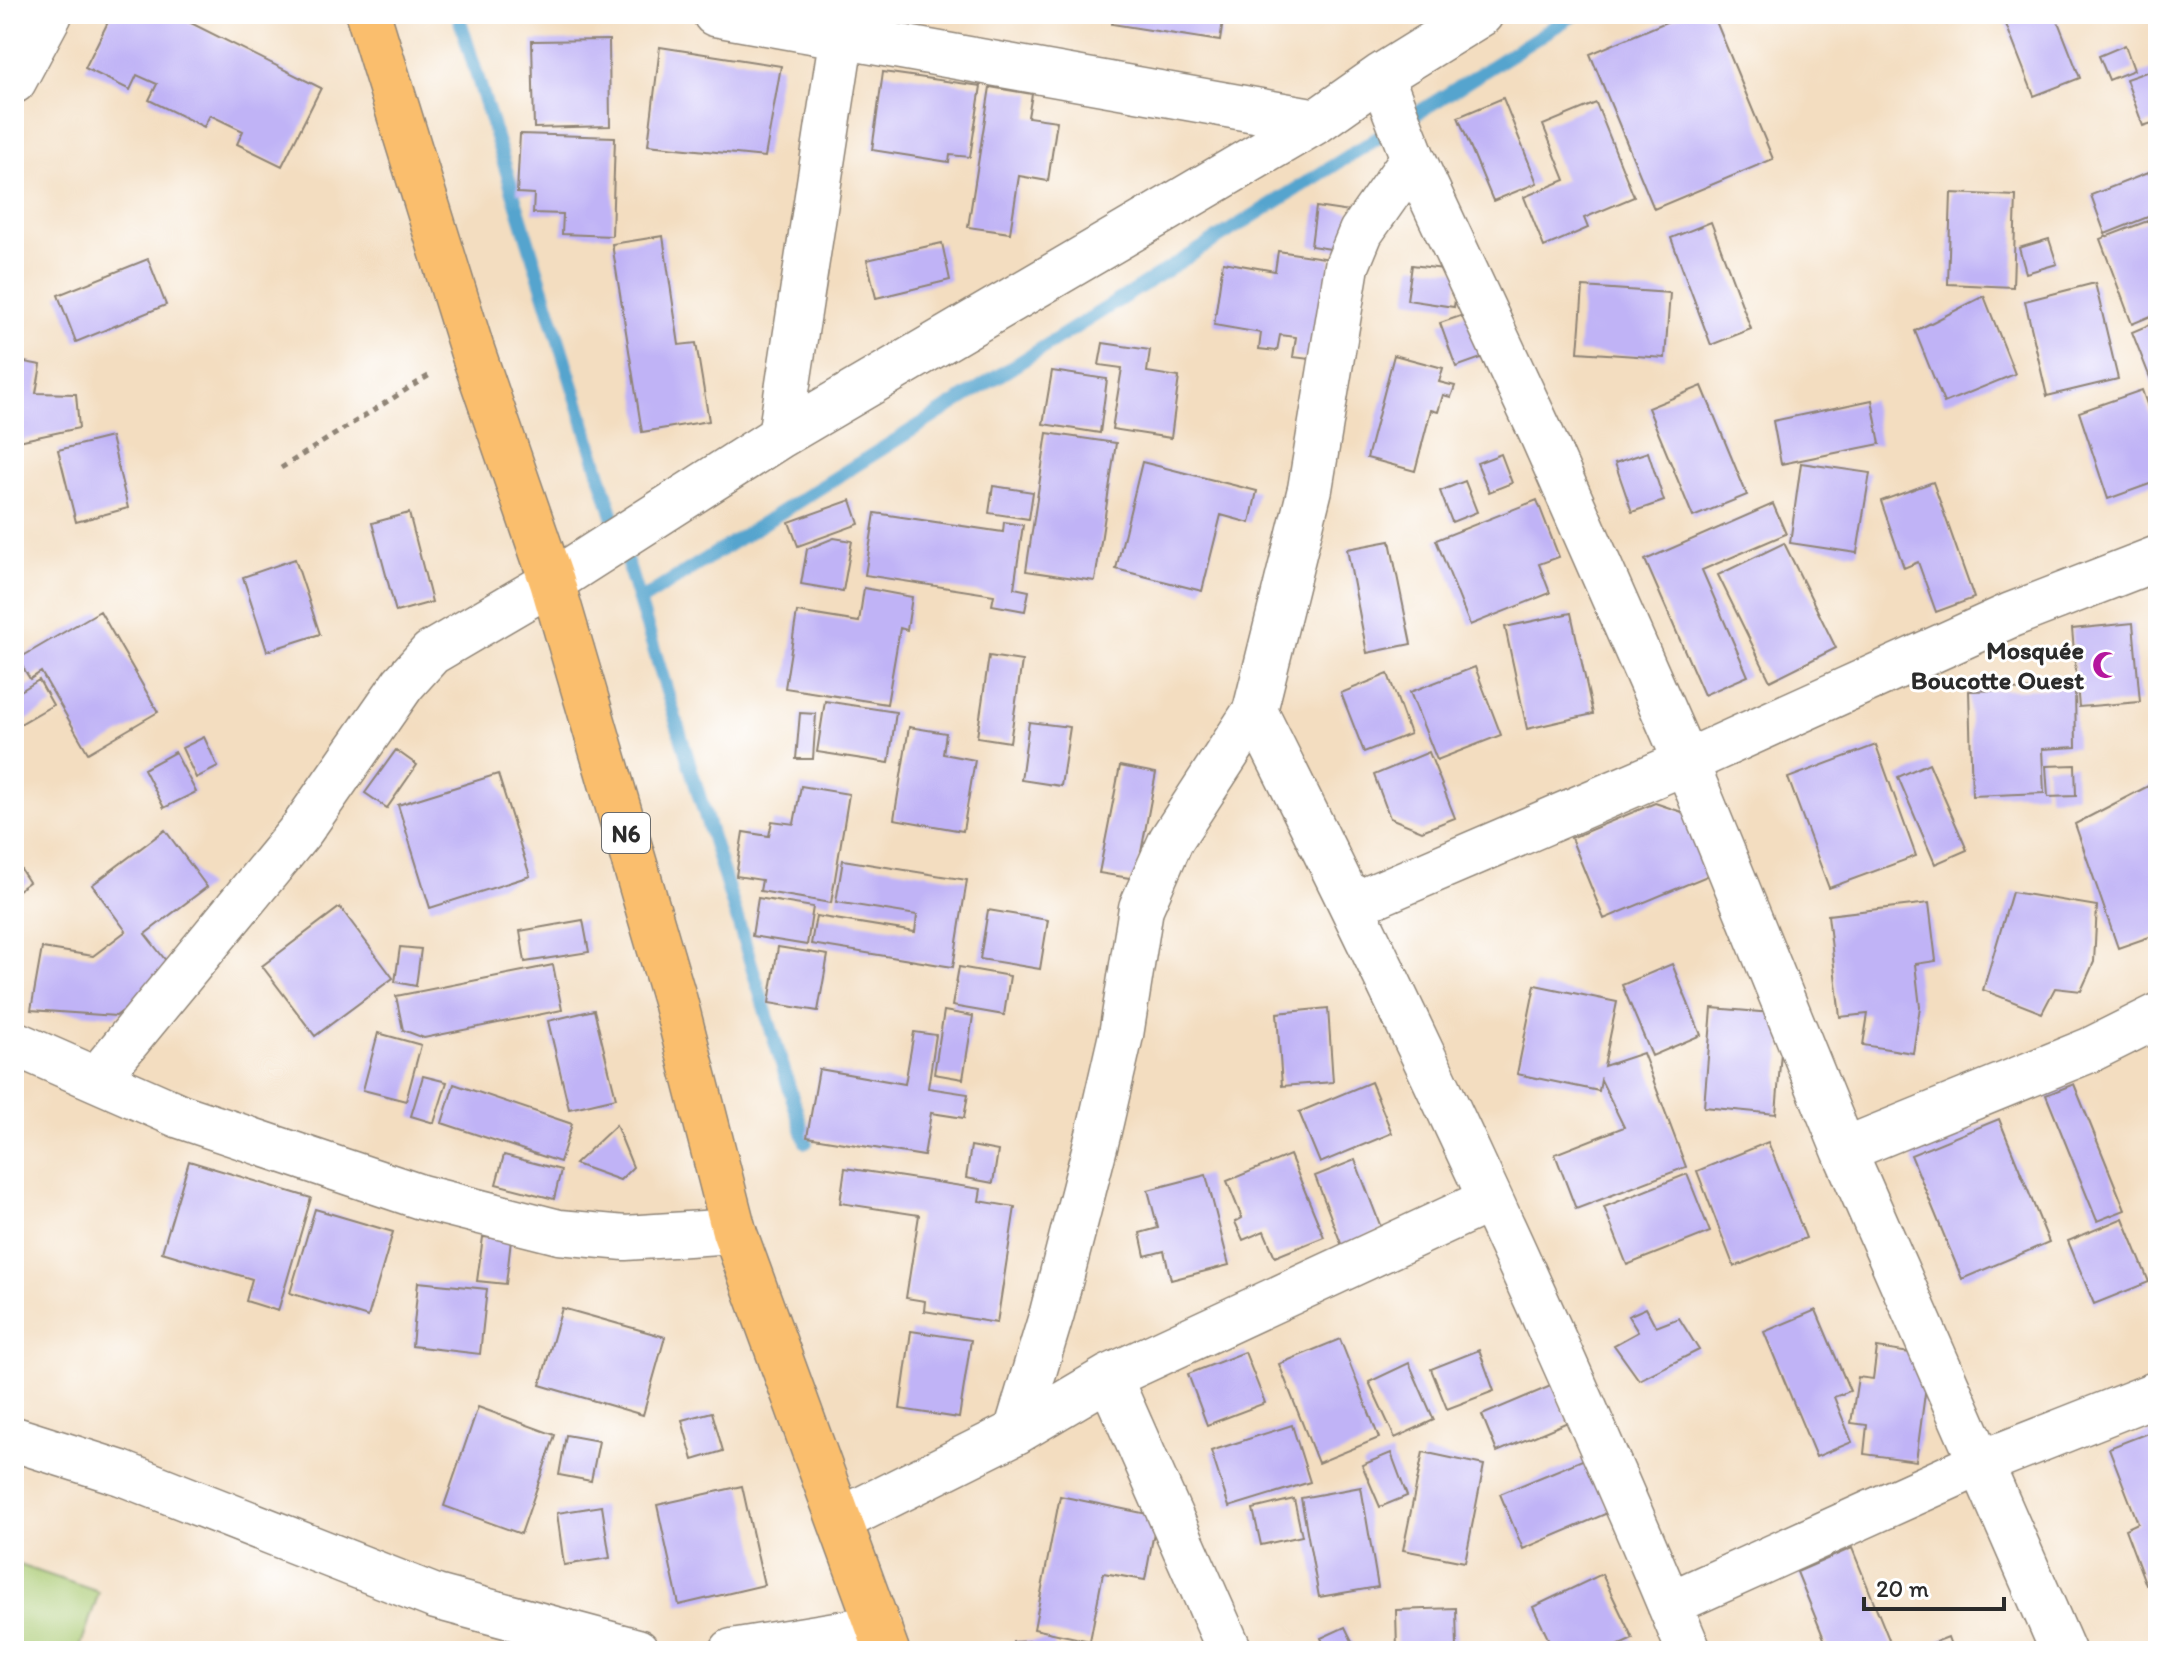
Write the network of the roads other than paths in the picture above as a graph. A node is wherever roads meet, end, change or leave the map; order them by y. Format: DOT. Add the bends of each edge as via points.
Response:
graph roads {
  1 [pos="50,14"];
  2 [pos="368,14"];
  3 [pos="715,14"];
  4 [pos="1481,14"];
  5 [pos="844,25"];
  6 [pos="1422,33"];
  7 [pos="1381,76"];
  8 [pos="14,81"];
  9 [pos="1317,121"];
  10 [pos="1413,158"];
  11 [pos="780,436"];
  12 [pos="2158,558"];
  13 [pos="552,582"];
  14 [pos="1255,711"];
  15 [pos="1686,762"];
  16 [pos="1353,905"];
  17 [pos="2158,1016"];
  18 [pos="14,1043"];
  19 [pos="98,1077"];
  20 [pos="1844,1150"];
  21 [pos="1490,1200"];
  22 [pos="734,1231"];
  23 [pos="1109,1377"];
  24 [pos="2158,1393"];
  25 [pos="1016,1432"];
  26 [pos="14,1439"];
  27 [pos="1983,1462"];
  28 [pos="840,1520"];
  29 [pos="1669,1604"];
  30 [pos="883,1639"];
  31 [pos="637,1651"];
  32 [pos="732,1651"];
  33 [pos="1230,1651"];
  34 [pos="1689,1651"];
  35 [pos="2063,1651"];
  1 -- 8 [label="street"];
  2 -- 13 [label="main road, N6" via="472,350"];
  3 -- 5 [label="street"];
  4 -- 6 [label="street"];
  5 -- 9 [label="street"];
  5 -- 11 [label="street"];
  6 -- 7 [label="street"];
  7 -- 9 [label="street"];
  7 -- 10 [label="street"];
  9 -- 11 [label="street"];
  10 -- 14 [label="street" via="1361,232 1347,266 1310,489"];
  10 -- 15 [label="street"];
  11 -- 13 [label="street"];
  12 -- 15 [label="street" via="2011,615"];
  13 -- 19 [label="street" via="431,653 403,684 302,829"];
  13 -- 22 [label="main road, N6" via="675,1001"];
  14 -- 16 [label="street"];
  14 -- 25 [label="street" via="1171,840 1141,908 1098,1135"];
  15 -- 16 [label="street"];
  15 -- 20 [label="street"];
  16 -- 21 [label="street"];
  17 -- 20 [label="street" via="2090,1050"];
  18 -- 19 [label="street"];
  19 -- 22 [label="street" via="180,1116 286,1152 421,1197 559,1232 625,1238"];
  20 -- 27 [label="street"];
  21 -- 23 [label="street"];
  21 -- 29 [label="street"];
  22 -- 28 [label="main road, N6"];
  23 -- 25 [label="street"];
  23 -- 33 [label="street"];
  24 -- 27 [label="street"];
  25 -- 28 [label="street"];
  26 -- 31 [label="street" via="121,1473 436,1597"];
  27 -- 29 [label="street"];
  27 -- 35 [label="street"];
  28 -- 30 [label="main road, N6"];
  29 -- 34 [label="street"];
  30 -- 32 [label="street"];
}
